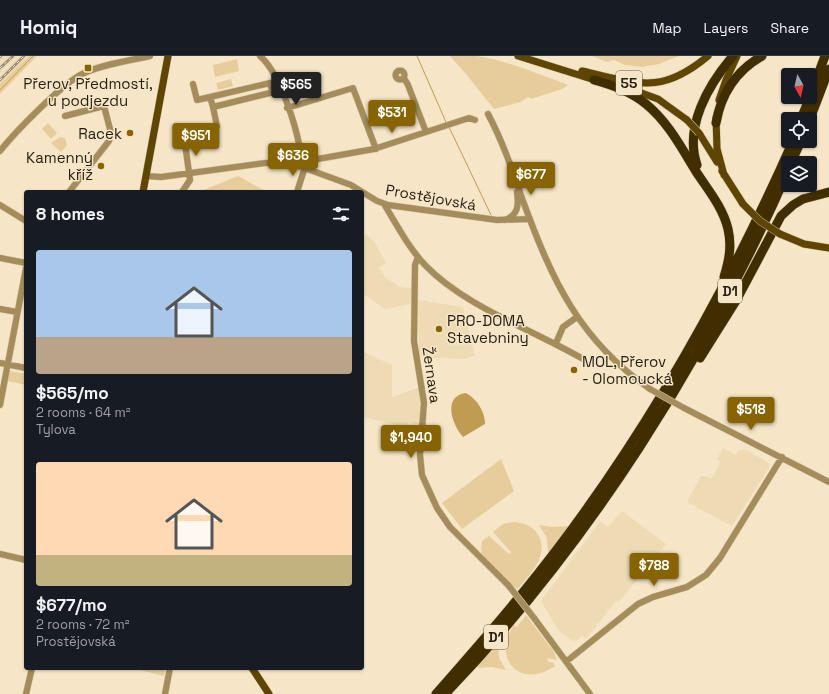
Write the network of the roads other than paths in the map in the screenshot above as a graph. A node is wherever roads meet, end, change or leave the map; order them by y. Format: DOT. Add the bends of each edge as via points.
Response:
graph roads {
  1 [pos="150,56"];
  2 [pos="168,56"];
  3 [pos="260,56"];
  4 [pos="518,56"];
  5 [pos="708,56"];
  6 [pos="733,56"];
  7 [pos="738,56"];
  8 [pos="762,56"];
  9 [pos="825,56"];
  10 [pos="545,63"];
  11 [pos="829,70"];
  12 [pos="404,78"];
  13 [pos="817,78"];
  14 [pos="594,80"];
  15 [pos="193,84"];
  16 [pos="282,90"];
  17 [pos="273,93"];
  18 [pos="210,97"];
  19 [pos="112,104"];
  20 [pos="104,106"];
  21 [pos="213,107"];
  22 [pos="288,108"];
  23 [pos="813,112"];
  24 [pos="488,114"];
  25 [pos="66,116"];
  26 [pos="475,120"];
  27 [pos="716,123"];
  28 [pos="217,126"];
  29 [pos="426,132"];
  30 [pos="192,134"];
  31 [pos="790,148"];
  32 [pos="376,149"];
  33 [pos="0,151"];
  34 [pos="302,165"];
  35 [pos="189,173"];
  36 [pos="724,175"];
  37 [pos="146,176"];
  38 [pos="515,179"];
  39 [pos="781,186"];
  40 [pos="71,190"];
  41 [pos="143,190"];
  42 [pos="184,190"];
  43 [pos="297,190"];
  44 [pos="361,190"];
  45 [pos="709,190"];
  46 [pos="364,192"];
  47 [pos="829,192"];
  48 [pos="384,204"];
  49 [pos="0,205"];
  50 [pos="24,220"];
  51 [pos="530,220"];
  52 [pos="504,221"];
  53 [pos="829,248"];
  54 [pos="418,257"];
  55 [pos="0,258"];
  56 [pos="24,263"];
  57 [pos="24,278"];
  58 [pos="714,305"];
  59 [pos="0,309"];
  60 [pos="17,312"];
  61 [pos="577,317"];
  62 [pos="556,343"];
  63 [pos="583,358"];
  64 [pos="0,363"];
  65 [pos="7,364"];
  66 [pos="24,368"];
  67 [pos="0,405"];
  68 [pos="664,408"];
  69 [pos="782,457"];
  70 [pos="829,482"];
  71 [pos="0,554"];
  72 [pos="24,560"];
  73 [pos="567,661"];
  74 [pos="32,670"];
  75 [pos="170,670"];
  76 [pos="253,670"];
  77 [pos="26,694"];
  78 [pos="165,694"];
  79 [pos="269,694"];
  80 [pos="436,694"];
  81 [pos="445,694"];
  82 [pos="590,694"];
  1 -- 33 [label="street" via="95,69 79,76 48,102"];
  2 -- 37 [label="main road"];
  3 -- 16 [label="street" via="274,72"];
  4 -- 10 [label="main road, 55"];
  5 -- 10 [label="main road, 55" via="679,76 649,84 628,82"];
  6 -- 45 [label="highway" via="709,92 693,134 695,160"];
  7 -- 27 [label="main road, 55" via="722,91"];
  8 -- 27 [label="highway" via="746,67 731,83 723,98"];
  9 -- 13 [label="highway"];
  10 -- 14 [label="main road, 55"];
  11 -- 23 [label="highway"];
  12 -- 29 [label="street"];
  14 -- 36 [label="main road, 55, bridge" via="650,96 669,106 699,133"];
  14 -- 45 [label="highway" via="628,92 650,108 674,135"];
  15 -- 18 [label="street" via="197,100"];
  16 -- 17 [label="street"];
  16 -- 22 [label="street"];
  17 -- 18 [label="street" via="270,83"];
  17 -- 21 [label="street"];
  18 -- 21 [label="street"];
  19 -- 20 [label="street"];
  20 -- 25 [label="street"];
  20 -- 40 [label="street" via="111,133 108,141"];
  21 -- 28 [label="street"];
  22 -- 32 [label="street" via="353,88"];
  22 -- 34 [label="street"];
  24 -- 38 [label="street"];
  26 -- 29 [label="street" via="469,118"];
  27 -- 36 [label="main road, 55" via="717,149"];
  29 -- 32 [label="street"];
  30 -- 35 [label="street" via="184,136"];
  31 -- 58 [label="highway, D1" via="766,203"];
  32 -- 34 [label="street"];
  34 -- 35 [label="street, Prostějovská" via="276,162"];
  34 -- 43 [label="street"];
  34 -- 44 [label="street, Prostějovská"];
  35 -- 37 [label="street, Prostějovská"];
  35 -- 42 [label="street" via="189,184"];
  36 -- 53 [label="main road, 55, bridge" via="743,204 760,221 780,234 804,244"];
  37 -- 41 [label="main road"];
  38 -- 51 [label="street"];
  38 -- 52 [label="street" via="518,207 512,216"];
  39 -- 68 [label="highway, D1" via="743,267"];
  45 -- 58 [label="highway" via="724,217 730,242 728,263"];
  46 -- 48 [label="street, Prostějovská"];
  47 -- 68 [label="highway" via="803,199 781,216 730,311"];
  48 -- 52 [label="street, Prostějovská"];
  48 -- 54 [label="street"];
  49 -- 50 [label="street"];
  51 -- 52 [label="street, Prostějovská"];
  51 -- 61 [label="street" via="556,281"];
  54 -- 62 [label="street" via="461,294"];
  54 -- 73 [label="street, Žernava, bridge" via="414,341 424,403 420,456 422,475 437,508 450,527 509,586"];
  55 -- 56 [label="street"];
  57 -- 60 [label="street"];
  58 -- 80 [label="highway, D1" via="650,415 573,528 525,591"];
  59 -- 60 [label="street"];
  60 -- 65 [label="street"];
  61 -- 62 [label="street" via="563,327"];
  61 -- 69 [label="street, bridge" via="610,357 650,389"];
  62 -- 63 [label="street"];
  64 -- 65 [label="street"];
  65 -- 66 [label="street"];
  65 -- 67 [label="street"];
  68 -- 81 [label="highway, D1" via="592,516 541,584"];
  69 -- 70 [label="street"];
  69 -- 73 [label="street" via="720,558 706,575 687,587 638,604"];
  71 -- 72 [label="street"];
  73 -- 82 [label="street, Žernava"];
  74 -- 77 [label="street"];
  75 -- 78 [label="street"];
  76 -- 79 [label="main road"];
}
